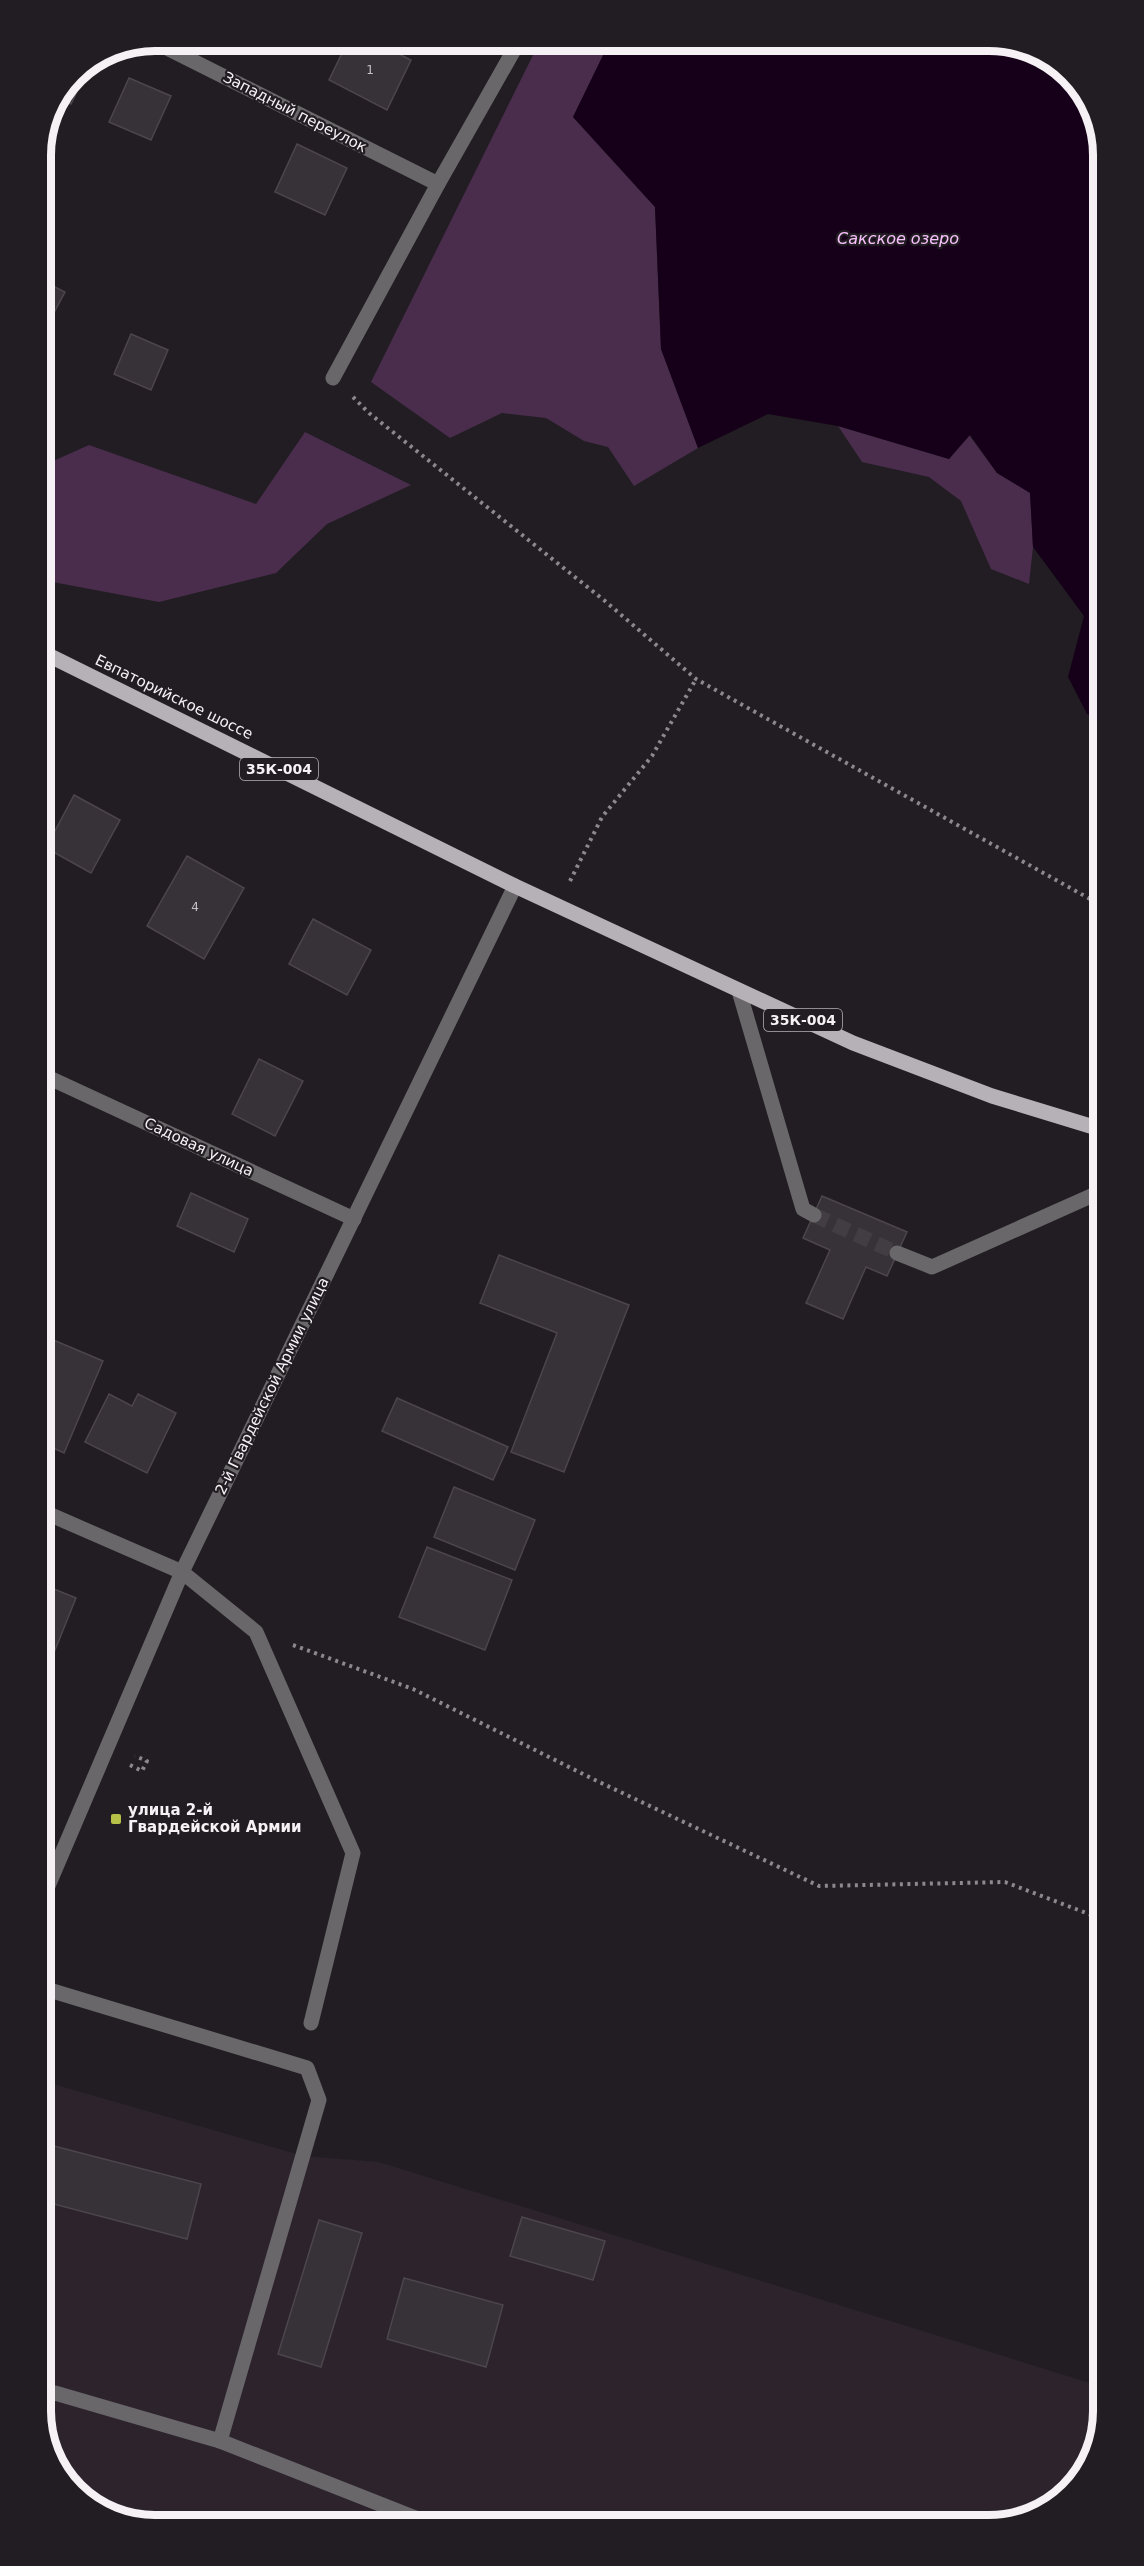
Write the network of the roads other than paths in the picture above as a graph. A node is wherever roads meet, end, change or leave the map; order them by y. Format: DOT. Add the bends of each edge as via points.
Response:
graph roads {
  1 [pos="173,51"];
  2 [pos="513,51"];
  3 [pos="438,184"];
  4 [pos="333,378"];
  5 [pos="51,656"];
  6 [pos="515,886"];
  7 [pos="739,991"];
  8 [pos="51,1079"];
  9 [pos="1093,1127"];
  10 [pos="1093,1195"];
  11 [pos="814,1215"];
  12 [pos="354,1219"];
  13 [pos="897,1253"];
  14 [pos="51,1515"];
  15 [pos="182,1572"];
  16 [pos="51,1879"];
  17 [pos="51,1991"];
  18 [pos="311,2023"];
  19 [pos="51,2392"];
  20 [pos="220,2441"];
  21 [pos="401,2515"];
  1 -- 3 [label="street, Западный переулок"];
  2 -- 3 [label="street"];
  3 -- 4 [label="street"];
  5 -- 6 [label="main road, Евпаторийское шоссе / 35К-004"];
  6 -- 7 [label="main road, 35К-004"];
  6 -- 12 [label="street, 2-й Гвардейской Армии улица"];
  7 -- 9 [label="main road, 35К-004" via="853,1043 992,1096"];
  7 -- 11 [label="street" via="803,1209"];
  8 -- 12 [label="street, Садовая улица"];
  10 -- 13 [label="street" via="932,1267"];
  12 -- 15 [label="street, 2-й Гвардейской Армии улица"];
  14 -- 15 [label="street"];
  15 -- 16 [label="street, 2-й Гвардейской Армии улица"];
  15 -- 18 [label="street" via="256,1632 353,1853"];
  17 -- 20 [label="street" via="307,2068 319,2100"];
  19 -- 20 [label="street"];
  20 -- 21 [label="street"];
}
